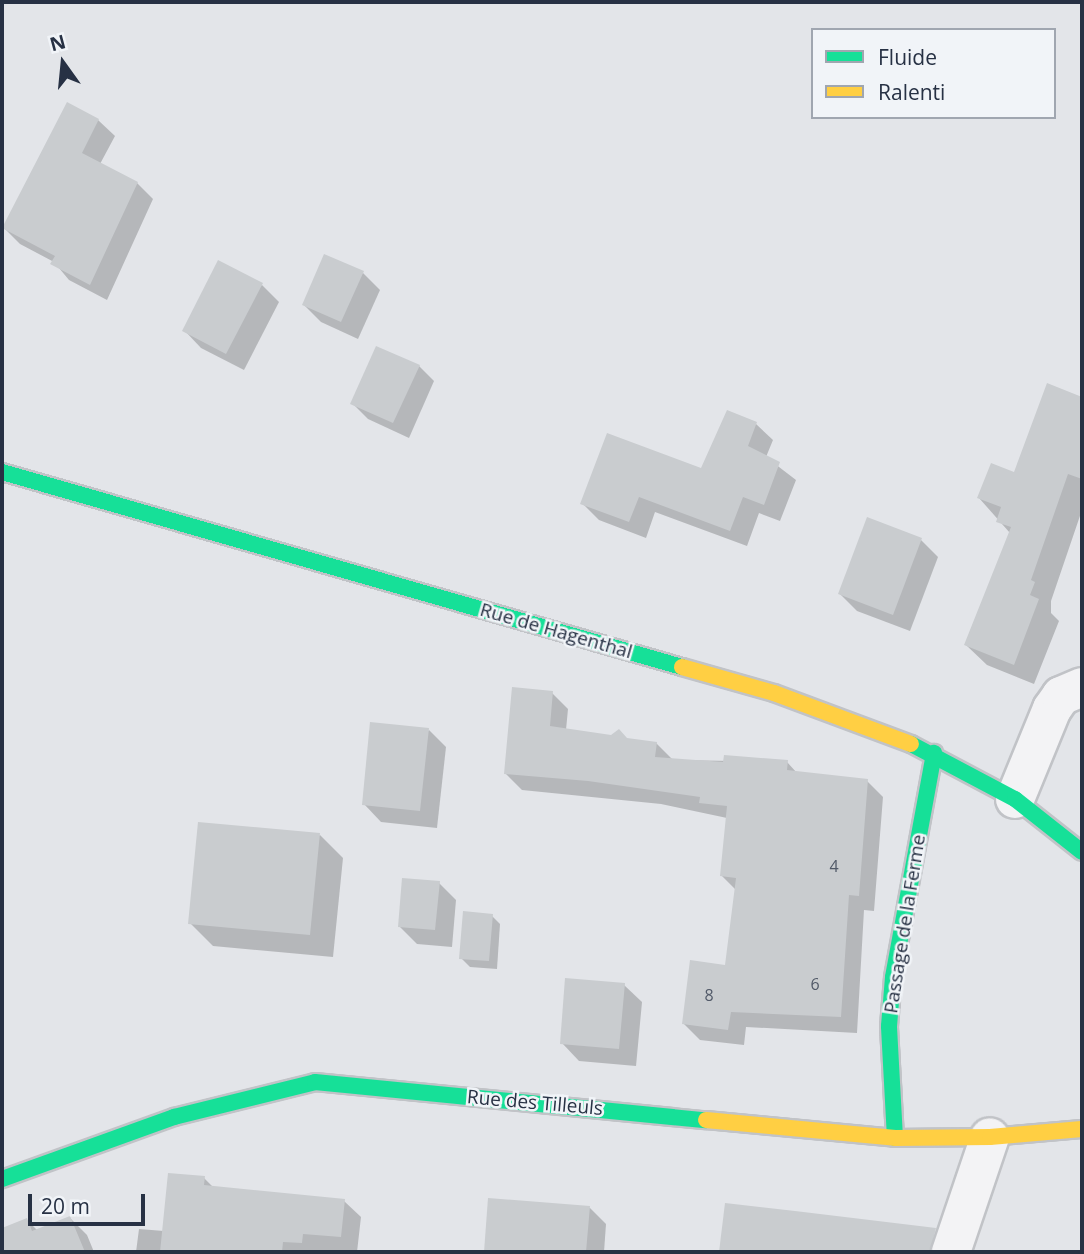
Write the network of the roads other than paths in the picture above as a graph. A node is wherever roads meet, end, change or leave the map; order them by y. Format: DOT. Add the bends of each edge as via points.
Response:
graph roads {
  1 [pos="2,472"];
  2 [pos="1082,687"];
  3 [pos="934,753"];
  4 [pos="1016,799"];
  5 [pos="1082,852"];
  6 [pos="1082,1129"];
  7 [pos="990,1137"];
  8 [pos="895,1138"];
  9 [pos="2,1179"];
  10 [pos="951,1252"];
  1 -- 3 [label="street, Rue de Hagenthal" via="774,693"];
  2 -- 4 [label="street" via="1061,696 1052,709"];
  3 -- 4 [label="street, Rue de Hagenthal"];
  3 -- 8 [label="street, Passage de la Ferme" via="888,1026"];
  4 -- 5 [label="street, Rue de Hagenthal"];
  6 -- 7 [label="street, Rue des Tilleuls"];
  7 -- 8 [label="street, Rue des Tilleuls"];
  7 -- 10 [label="street"];
  8 -- 9 [label="street, Rue des Tilleuls" via="315,1082 174,1116"];
}
